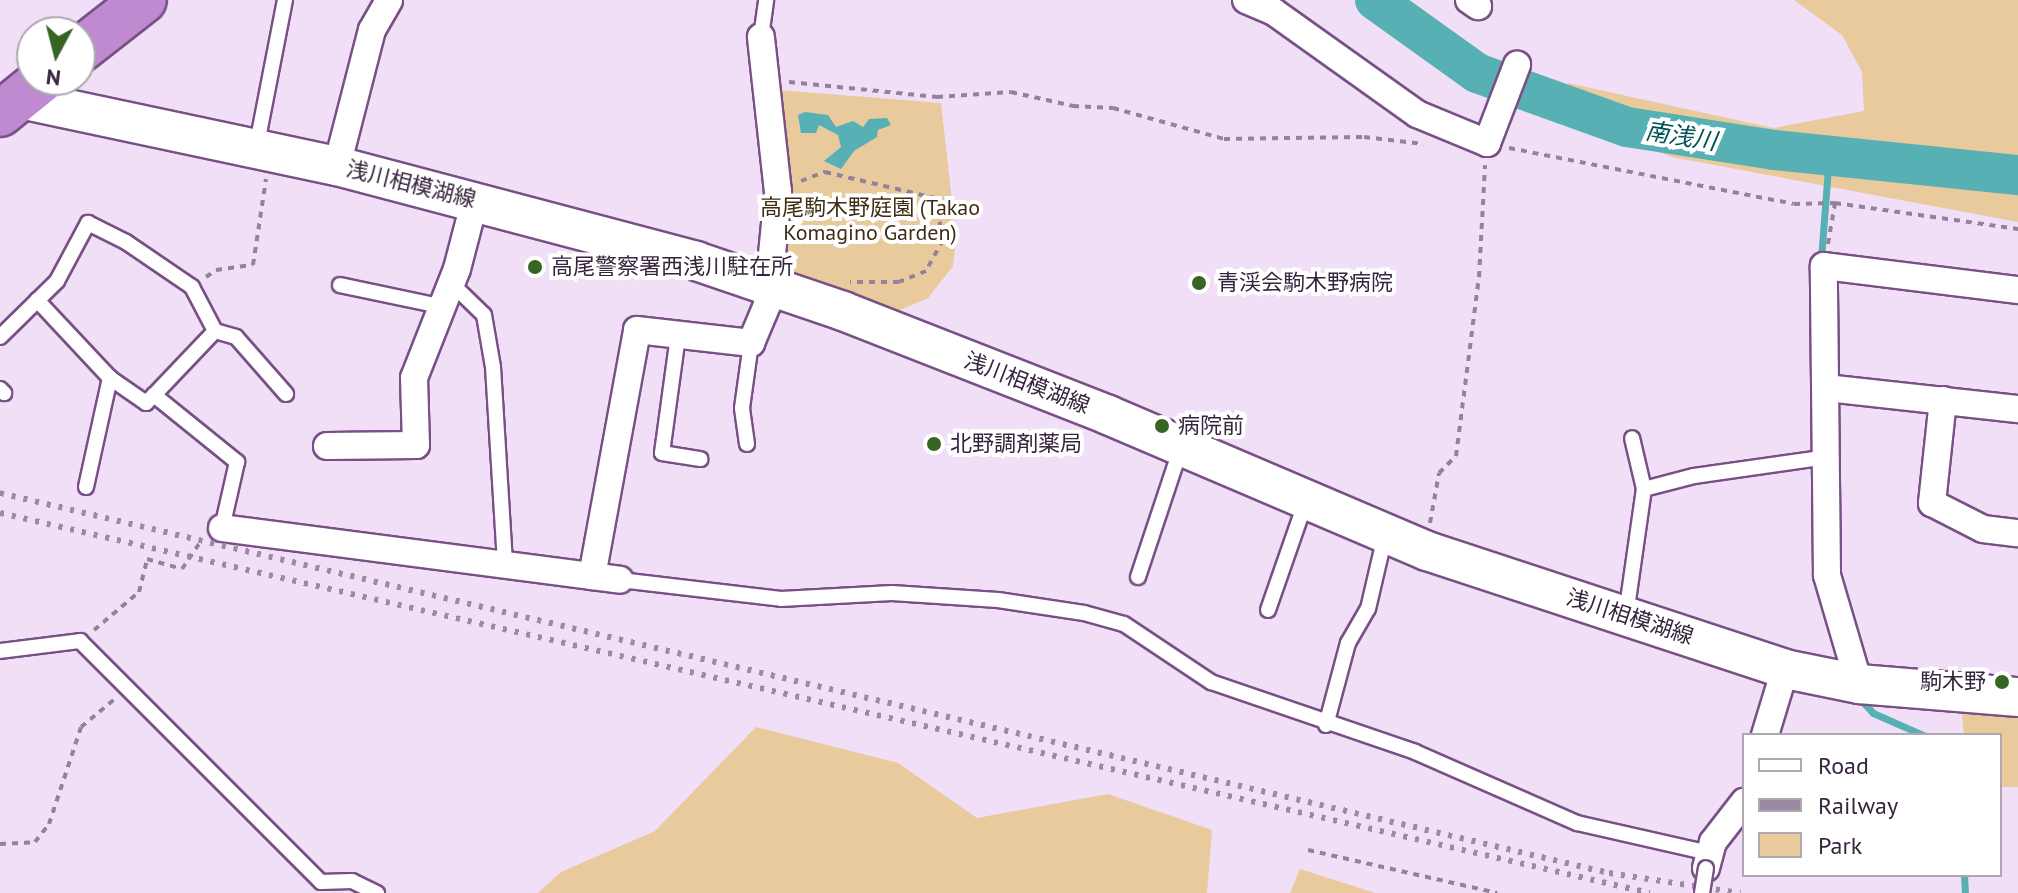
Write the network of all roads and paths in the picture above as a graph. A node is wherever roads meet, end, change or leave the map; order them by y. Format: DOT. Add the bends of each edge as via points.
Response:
graph roads {
  1 [pos="144,0"];
  2 [pos="285,0"];
  3 [pos="389,0"];
  4 [pos="766,0"];
  5 [pos="1246,0"];
  6 [pos="761,37"];
  7 [pos="96,38"];
  8 [pos="1517,65"];
  9 [pos="767,81"];
  10 [pos="21,97"];
  11 [pos="1487,143"];
  12 [pos="1430,144"];
  13 [pos="263,150"];
  14 [pos="337,166"];
  15 [pos="778,192"];
  16 [pos="475,200"];
  17 [pos="1832,203"];
  18 [pos="2018,229"];
  19 [pos="1824,266"];
  20 [pos="340,285"];
  21 [pos="772,286"];
  22 [pos="192,287"];
  23 [pos="2018,290"];
  24 [pos="445,294"];
  25 [pos="37,300"];
  26 [pos="843,311"];
  27 [pos="215,331"];
  28 [pos="678,336"];
  29 [pos="0,337"];
  30 [pos="751,343"];
  31 [pos="110,378"];
  32 [pos="1827,388"];
  33 [pos="286,394"];
  34 [pos="154,395"];
  35 [pos="1943,400"];
  36 [pos="2018,409"];
  37 [pos="1632,438"];
  38 [pos="747,444"];
  39 [pos="327,446"];
  40 [pos="1181,447"];
  41 [pos="1827,457"];
  42 [pos="701,459"];
  43 [pos="86,487"];
  44 [pos="1644,489"];
  45 [pos="1307,499"];
  46 [pos="222,528"];
  47 [pos="2018,533"];
  48 [pos="1385,534"];
  49 [pos="1427,551"];
  50 [pos="505,566"];
  51 [pos="592,576"];
  52 [pos="1138,577"];
  53 [pos="620,580"];
  54 [pos="1268,610"];
  55 [pos="1626,615"];
  56 [pos="80,641"];
  57 [pos="0,651"];
  58 [pos="1785,669"];
  59 [pos="1859,684"];
  60 [pos="129,688"];
  61 [pos="2018,697"];
  62 [pos="1326,725"];
  63 [pos="1766,733"];
  64 [pos="1742,806"];
  65 [pos="0,844"];
  66 [pos="1308,850"];
  67 [pos="1706,871"];
  68 [pos="377,893"];
  69 [pos="1497,893"];
  1 -- 7 [label="highway"];
  2 -- 13 [label="lane"];
  3 -- 14 [label="street" via="372,30"];
  4 -- 6 [label="lane"];
  5 -- 11 [label="street" via="1274,12 1417,114"];
  6 -- 9 [label="street"];
  8 -- 11 [label="street"];
  9 -- 12 [label="path" via="937,97 1011,92 1073,106 1113,108 1224,139 1364,137"];
  9 -- 15 [label="street"];
  10 -- 13 [label="main road, 浅川相模湖線"];
  11 -- 17 [label="path" via="1643,170 1679,183"];
  11 -- 49 [label="path" via="1479,277 1456,456 1439,473"];
  13 -- 14 [label="main road, 浅川相模湖線"];
  13 -- 22 [label="path" via="253,265 216,270"];
  14 -- 16 [label="main road, 浅川相模湖線"];
  15 -- 21 [label="street"];
  15 -- 26 [label="path" via="825,172 935,198 943,240 930,266 899,282 849,282"];
  16 -- 21 [label="main road, 浅川相模湖線"];
  16 -- 24 [label="street"];
  17 -- 18 [label="path"];
  17 -- 19 [label="path"];
  19 -- 23 [label="street"];
  19 -- 32 [label="street"];
  20 -- 24 [label="lane"];
  21 -- 26 [label="main road, 浅川相模湖線"];
  21 -- 30 [label="street"];
  22 -- 25 [label="lane" via="88,223 57,281"];
  22 -- 27 [label="lane"];
  24 -- 39 [label="street" via="414,378 416,445"];
  24 -- 50 [label="lane" via="484,315 493,367"];
  25 -- 29 [label="lane"];
  25 -- 31 [label="lane"];
  26 -- 40 [label="main road, 浅川相模湖線"];
  27 -- 33 [label="lane" via="236,337"];
  27 -- 34 [label="lane"];
  28 -- 30 [label="street"];
  28 -- 42 [label="lane" via="662,453"];
  28 -- 51 [label="street" via="637,330"];
  30 -- 38 [label="lane" via="742,408"];
  31 -- 34 [label="lane" via="146,403"];
  31 -- 43 [label="lane"];
  32 -- 35 [label="street"];
  32 -- 41 [label="street"];
  34 -- 46 [label="lane" via="237,462"];
  35 -- 36 [label="street"];
  35 -- 47 [label="street" via="1932,503 1983,529"];
  37 -- 44 [label="lane"];
  40 -- 45 [label="main road, 浅川相模湖線"];
  40 -- 52 [label="lane"];
  41 -- 44 [label="lane" via="1694,476"];
  41 -- 59 [label="street" via="1827,575"];
  44 -- 55 [label="lane"];
  45 -- 48 [label="main road, 浅川相模湖線"];
  45 -- 54 [label="lane"];
  46 -- 50 [label="street"];
  46 -- 56 [label="path" via="205,529 182,569 147,559 139,592"];
  48 -- 49 [label="main road, 浅川相模湖線"];
  48 -- 62 [label="lane" via="1368,609 1348,643"];
  49 -- 55 [label="main road, 浅川相模湖線"];
  50 -- 51 [label="street"];
  51 -- 53 [label="street"];
  53 -- 62 [label="lane" via="781,599 892,593 998,600 1084,613 1124,624 1211,682"];
  55 -- 58 [label="main road, 浅川相模湖線"];
  56 -- 57 [label="lane"];
  56 -- 60 [label="lane"];
  58 -- 59 [label="main road, 浅川相模湖線"];
  58 -- 63 [label="street"];
  59 -- 61 [label="main road, 浅川相模湖線"];
  60 -- 65 [label="path" via="81,727 49,824 35,842"];
  60 -- 68 [label="lane" via="321,882 352,881"];
  62 -- 67 [label="lane" via="1415,752 1447,770 1521,794 1577,823"];
  64 -- 67 [label="street"];
  66 -- 69 [label="path"];
}
